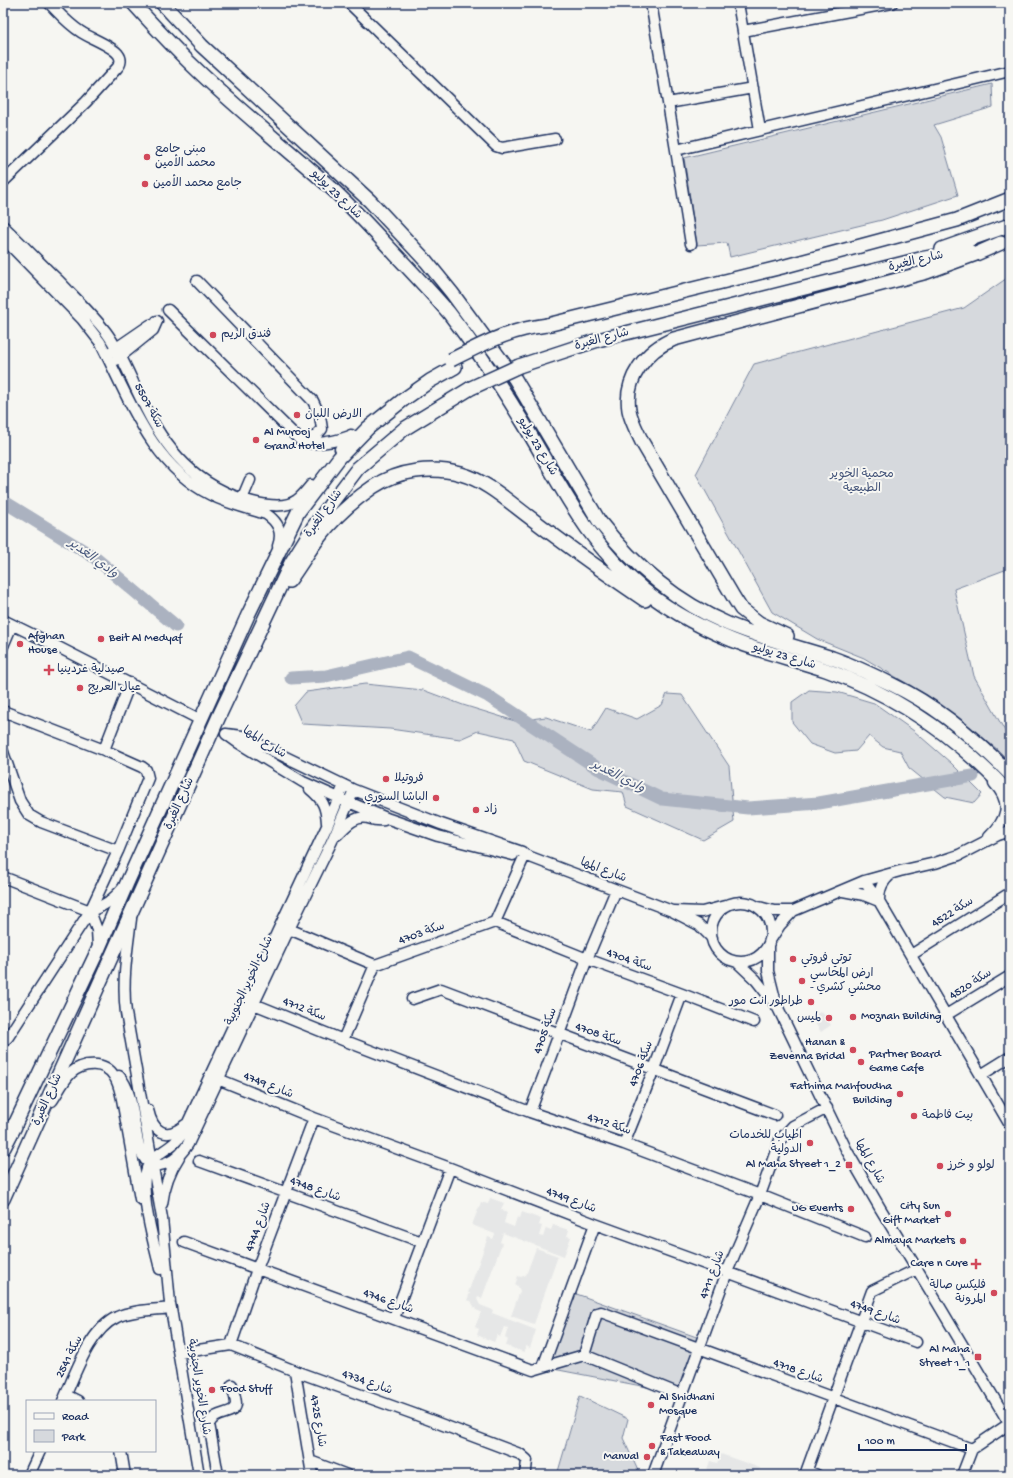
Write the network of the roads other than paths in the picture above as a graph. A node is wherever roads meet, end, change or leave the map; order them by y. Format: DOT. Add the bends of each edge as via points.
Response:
graph roads {
  1 [pos="49,3"];
  2 [pos="133,3"];
  3 [pos="162,3"];
  4 [pos="165,3"];
  5 [pos="349,3"];
  6 [pos="651,3"];
  7 [pos="738,3"];
  8 [pos="892,3"];
  9 [pos="172,15"];
  10 [pos="743,30"];
  11 [pos="1010,71"];
  12 [pos="753,88"];
  13 [pos="668,103"];
  14 [pos="760,130"];
  15 [pos="555,139"];
  16 [pos="676,150"];
  17 [pos="3,182"];
  18 [pos="1010,199"];
  19 [pos="1010,225"];
  20 [pos="3,226"];
  21 [pos="3,238"];
  22 [pos="1006,241"];
  23 [pos="691,244"];
  24 [pos="920,259"];
  25 [pos="197,281"];
  26 [pos="168,310"];
  27 [pos="119,353"];
  28 [pos="109,359"];
  29 [pos="453,364"];
  30 [pos="351,435"];
  31 [pos="302,442"];
  32 [pos="250,480"];
  33 [pos="242,499"];
  34 [pos="275,557"];
  35 [pos="271,604"];
  36 [pos="8,622"];
  37 [pos="3,646"];
  38 [pos="747,646"];
  39 [pos="833,659"];
  40 [pos="130,683"];
  41 [pos="3,711"];
  42 [pos="195,717"];
  43 [pos="955,742"];
  44 [pos="104,750"];
  45 [pos="3,752"];
  46 [pos="1010,774"];
  47 [pos="303,782"];
  48 [pos="344,785"];
  49 [pos="354,790"];
  50 [pos="1010,794"];
  51 [pos="339,798"];
  52 [pos="349,802"];
  53 [pos="389,819"];
  54 [pos="328,826"];
  55 [pos="1010,831"];
  56 [pos="332,841"];
  57 [pos="983,842"];
  58 [pos="118,851"];
  59 [pos="525,855"];
  60 [pos="890,874"];
  61 [pos="3,877"];
  62 [pos="864,881"];
  63 [pos="127,883"];
  64 [pos="616,890"];
  65 [pos="843,891"];
  66 [pos="1010,893"];
  67 [pos="879,901"];
  68 [pos="726,906"];
  69 [pos="759,907"];
  70 [pos="90,911"];
  71 [pos="672,911"];
  72 [pos="793,911"];
  73 [pos="132,914"];
  74 [pos="495,922"];
  75 [pos="289,929"];
  76 [pos="712,938"];
  77 [pos="770,942"];
  78 [pos="98,950"];
  79 [pos="911,955"];
  80 [pos="586,959"];
  81 [pos="737,962"];
  82 [pos="375,965"];
  83 [pos="1010,976"];
  84 [pos="682,994"];
  85 [pos="412,999"];
  86 [pos="254,1004"];
  87 [pos="778,1008"];
  88 [pos="946,1015"];
  89 [pos="754,1022"];
  90 [pos="558,1034"];
  91 [pos="343,1040"];
  92 [pos="3,1042"];
  93 [pos="131,1042"];
  94 [pos="1010,1057"];
  95 [pos="654,1069"];
  96 [pos="114,1074"];
  97 [pos="982,1075"];
  98 [pos="218,1079"];
  99 [pos="826,1108"];
  100 [pos="530,1112"];
  101 [pos="775,1115"];
  102 [pos="190,1118"];
  103 [pos="314,1118"];
  104 [pos="39,1121"];
  105 [pos="1010,1125"];
  106 [pos="14,1126"];
  107 [pos="624,1144"];
  108 [pos="3,1147"];
  109 [pos="3,1152"];
  110 [pos="180,1155"];
  111 [pos="198,1161"];
  112 [pos="151,1164"];
  113 [pos="450,1168"];
  114 [pos="286,1193"];
  115 [pos="760,1195"];
  116 [pos="3,1199"];
  117 [pos="162,1218"];
  118 [pos="595,1224"];
  119 [pos="865,1237"];
  120 [pos="184,1242"];
  121 [pos="422,1242"];
  122 [pos="160,1269"];
  123 [pos="257,1269"];
  124 [pos="917,1269"];
  125 [pos="727,1272"];
  126 [pos="171,1305"];
  127 [pos="394,1318"];
  128 [pos="861,1322"];
  129 [pos="916,1342"];
  130 [pos="231,1346"];
  131 [pos="699,1349"];
  132 [pos="179,1353"];
  133 [pos="584,1355"];
  134 [pos="544,1367"];
  135 [pos="295,1371"];
  136 [pos="232,1385"];
  137 [pos="682,1395"];
  138 [pos="64,1398"];
  139 [pos="834,1398"];
  140 [pos="1010,1425"];
  141 [pos="972,1449"];
  142 [pos="40,1452"];
  143 [pos="121,1452"];
  144 [pos="310,1461"];
  145 [pos="806,1473"];
  146 [pos="29,1475"];
  147 [pos="125,1475"];
  148 [pos="199,1475"];
  149 [pos="218,1475"];
  150 [pos="312,1475"];
  151 [pos="347,1475"];
  152 [pos="524,1475"];
  153 [pos="653,1475"];
  154 [pos="817,1475"];
  155 [pos="962,1475"];
  1 -- 17 [label="street" via="76,29 116,52 120,63 86,102"];
  2 -- 38 [label="main road, شارع 23 يوليو" via="190,64 331,188 448,313 523,422 579,518 620,569 666,606"];
  3 -- 9 [label="main road, شارع 23 يوليو"];
  4 -- 9 [label="street"];
  5 -- 15 [label="street" via="496,146 502,148"];
  6 -- 13 [label="street"];
  7 -- 10 [label="street"];
  8 -- 10 [label="street"];
  9 -- 39 [label="main road, شارع 23 يوليو" via="202,46 370,201 426,261 515,378 599,522 649,576 700,610 728,624"];
  10 -- 12 [label="street"];
  11 -- 14 [label="street"];
  12 -- 13 [label="street"];
  12 -- 14 [label="street"];
  13 -- 16 [label="street"];
  14 -- 16 [label="street"];
  16 -- 23 [label="street"];
  18 -- 29 [label="main road, شارع الغبرة, bridge" via="957,220 782,267 547,325"];
  19 -- 24 [label="main road"];
  20 -- 27 [label="street, سكة 5507" via="86,308"];
  21 -- 28 [label="street, سكة 5507" via="82,319 100,342"];
  22 -- 24 [label="main road, شارع الغبرة"];
  22 -- 39 [label="main road" via="926,272 665,342 646,357 634,375 630,385 629,409 636,431 741,608 759,623"];
  24 -- 35 [label="main road, شارع الغبرة, bridge" via="598,340 519,366 471,388 404,429 358,468 314,526 291,563"];
  25 -- 31 [label="street" via="313,400 322,429 310,440"];
  26 -- 31 [label="street"];
  27 -- 28 [label="street"];
  27 -- 33 [label="street, سكة 5507" via="150,418 169,448 181,462 200,477"];
  28 -- 34 [label="street, سكة 5507" via="143,427 165,459 178,472 210,494 266,514 275,521 281,534"];
  29 -- 30 [label="main road" via="424,376 393,397"];
  29 -- 34 [label="main road, شارع الغبرة" via="368,428 339,458 298,512"];
  30 -- 31 [label="street" via="330,442"];
  30 -- 33 [label="street, سكة 5507" via="296,501 264,504"];
  32 -- 33 [label="street"];
  34 -- 63 [label="main road, شارع الغبرة"];
  35 -- 38 [label="main road" via="320,535 363,494 374,486 402,474 430,470 446,471 461,474 486,486 625,587 663,611 724,643"];
  35 -- 73 [label="main road, شارع الغبرة"];
  36 -- 37 [label="street"];
  36 -- 40 [label="street"];
  38 -- 43 [label="main road, شارع 23 يوليو" via="827,670 870,689 903,705"];
  39 -- 46 [label="main road, شارع 23 يوليو" via="918,698 988,752"];
  40 -- 42 [label="street"];
  40 -- 44 [label="street"];
  41 -- 44 [label="street"];
  43 -- 50 [label="main road, شارع 23 يوليو"];
  43 -- 57 [label="street" via="996,786 1004,801 1004,820"];
  44 -- 58 [label="street" via="142,767 147,773 147,782"];
  45 -- 58 [label="street" via="20,801 29,815"];
  47 -- 48 [label="street, شارع المها" via="226,734 242,736"];
  47 -- 51 [label="street, شارع المها"];
  47 -- 54 [label="street" via="321,798"];
  48 -- 49 [label="street, شارع المها"];
  48 -- 51 [label="street, شارع الخوير الجنوبية"];
  49 -- 52 [label="street, شارع الخوير الجنوبية"];
  49 -- 59 [label="street, شارع المها"];
  51 -- 52 [label="street, شارع المها"];
  51 -- 54 [label="street, شارع الخوير الجنوبية"];
  52 -- 53 [label="street, شارع المها"];
  52 -- 56 [label="street, شارع الخوير الجنوبية"];
  53 -- 56 [label="street" via="354,819"];
  53 -- 59 [label="street, شارع المها" via="438,836 520,857"];
  54 -- 102 [label="street, شارع الخوير الجنوبية"];
  55 -- 57 [label="street"];
  56 -- 75 [label="street, شارع الخوير الجنوبية"];
  57 -- 60 [label="street" via="935,863"];
  58 -- 70 [label="street"];
  59 -- 64 [label="street, شارع المها"];
  59 -- 74 [label="street"];
  60 -- 62 [label="street"];
  60 -- 67 [label="street" via="879,892"];
  61 -- 70 [label="street"];
  62 -- 65 [label="street"];
  62 -- 67 [label="street"];
  63 -- 70 [label="street" via="112,900"];
  63 -- 78 [label="main road, شارع الغبرة"];
  64 -- 71 [label="street, شارع المها"];
  64 -- 80 [label="street, 4705 سكة"];
  65 -- 67 [label="street"];
  65 -- 72 [label="street"];
  66 -- 79 [label="street, سكة 4522"];
  67 -- 79 [label="street"];
  68 -- 69 [label="street" via="743,901"];
  68 -- 71 [label="street, شارع المها" via="702,912"];
  68 -- 76 [label="street" via="714,920"];
  69 -- 72 [label="street" via="774,911"];
  69 -- 77 [label="street" via="770,921"];
  70 -- 78 [label="street" via="97,930"];
  70 -- 92 [label="street"];
  71 -- 76 [label="street, شارع المها" via="699,925"];
  72 -- 77 [label="street" via="780,924"];
  73 -- 93 [label="street, شارع الخوير الجنوبية" via="124,969 126,1012"];
  73 -- 104 [label="main road, شارع الغبرة"];
  74 -- 80 [label="street, سكة 4704"];
  74 -- 82 [label="street, 4703 سكة"];
  75 -- 82 [label="street"];
  75 -- 86 [label="street, شارع الخوير الجنوبية"];
  76 -- 81 [label="street" via="718,951"];
  77 -- 81 [label="street" via="758,957"];
  77 -- 87 [label="street, شارع المها" via="768,971"];
  78 -- 106 [label="main road, شارع الغبرة"];
  79 -- 88 [label="street"];
  80 -- 84 [label="street, سكة 4704"];
  80 -- 90 [label="street, 4705 سكة"];
  81 -- 87 [label="street, شارع المها" via="756,980"];
  82 -- 91 [label="street"];
  83 -- 88 [label="street, سكة 4520"];
  84 -- 89 [label="street, سكة 4704"];
  84 -- 95 [label="street, 4706 سكة"];
  85 -- 90 [label="street, سكة 4708" via="441,989"];
  86 -- 91 [label="street, سكة 4712"];
  86 -- 98 [label="street, شارع الخوير الجنوبية"];
  87 -- 99 [label="street, شارع المها"];
  88 -- 97 [label="street"];
  90 -- 95 [label="street, سكة 4708"];
  90 -- 100 [label="street, 4705 سكة"];
  91 -- 100 [label="street, سكة 4712"];
  93 -- 102 [label="street" via="153,1125 159,1131 173,1133"];
  93 -- 112 [label="street, شارع الخوير الجنوبية"];
  94 -- 97 [label="street"];
  95 -- 101 [label="street, سكة 4708"];
  95 -- 107 [label="street, 4706 سكة"];
  96 -- 104 [label="street" via="102,1066 95,1065 76,1069"];
  96 -- 112 [label="street" via="122,1080 127,1089 138,1144 142,1156"];
  96 -- 122 [label="street, شارع الخوير الجنوبية" via="122,1099 142,1209"];
  97 -- 105 [label="street"];
  98 -- 103 [label="street, 4749 شارع"];
  98 -- 110 [label="street, شارع الخوير الجنوبية" via="188,1144"];
  99 -- 115 [label="street, 4711 شارع" via="793,1126 780,1140"];
  99 -- 124 [label="street, شارع المها"];
  100 -- 107 [label="street, سكة 4712"];
  102 -- 112 [label="street, شارع الخوير الجنوبية" via="178,1141"];
  103 -- 113 [label="street, 4749 شارع"];
  103 -- 114 [label="street, 4744 شارع"];
  104 -- 116 [label="main road, شارع الغبرة"];
  106 -- 108 [label="highway"];
  106 -- 109 [label="main road, شارع الغبرة"];
  107 -- 115 [label="street, سكة 4712"];
  110 -- 112 [label="street, شارع الخوير الجنوبية" via="169,1163"];
  110 -- 117 [label="street" via="166,1185"];
  111 -- 114 [label="street, 4748 شارع"];
  112 -- 117 [label="street, شارع الخوير الجنوبية"];
  112 -- 122 [label="street" via="144,1177 144,1191"];
  113 -- 118 [label="street, 4749 شارع"];
  113 -- 121 [label="street"];
  114 -- 121 [label="street, 4748 شارع"];
  114 -- 123 [label="street, 4744 شارع"];
  115 -- 119 [label="street, سكة 4712"];
  115 -- 125 [label="street, 4711 شارع"];
  117 -- 126 [label="street, شارع الخوير الجنوبية"];
  118 -- 125 [label="street, 4749 شارع"];
  118 -- 134 [label="street"];
  120 -- 123 [label="street, 4746 شارع"];
  121 -- 127 [label="street"];
  122 -- 126 [label="street, شارع الخوير الجنوبية"];
  123 -- 127 [label="street, 4746 شارع"];
  123 -- 130 [label="street, 4744 شارع"];
  124 -- 128 [label="street" via="872,1291"];
  124 -- 140 [label="street, شارع المها"];
  125 -- 128 [label="street, 4749 شارع"];
  125 -- 131 [label="street, 4711 شارع"];
  126 -- 132 [label="street, شارع الخوير الجنوبية"];
  126 -- 138 [label="street, سكة 2541" via="126,1314 108,1322 89,1345"];
  127 -- 134 [label="street, 4746 شارع" via="533,1370"];
  128 -- 129 [label="street, 4749 شارع"];
  128 -- 139 [label="street"];
  130 -- 132 [label="street, 4734 شارع"];
  130 -- 135 [label="street, 4734 شارع"];
  131 -- 133 [label="street, 4718 شارع" via="601,1312 596,1313"];
  131 -- 137 [label="street, 4711 شارع"];
  131 -- 139 [label="street, 4718 شارع"];
  132 -- 148 [label="street, شارع الخوير الجنوبية"];
  133 -- 134 [label="street, 4746 شارع"];
  133 -- 137 [label="street"];
  135 -- 144 [label="street, 4725 شارع"];
  135 -- 152 [label="street, 4734 شارع" via="520,1454 527,1460"];
  136 -- 149 [label="street" via="235,1408 215,1416 209,1424"];
  137 -- 153 [label="street, 4711 شارع"];
  139 -- 141 [label="street, 4718 شارع"];
  139 -- 145 [label="street"];
  140 -- 141 [label="street"];
  141 -- 155 [label="street"];
  142 -- 146 [label="street"];
  143 -- 147 [label="street"];
  144 -- 150 [label="street, 4725 شارع"];
  144 -- 151 [label="street"];
  145 -- 154 [label="street"];
}
